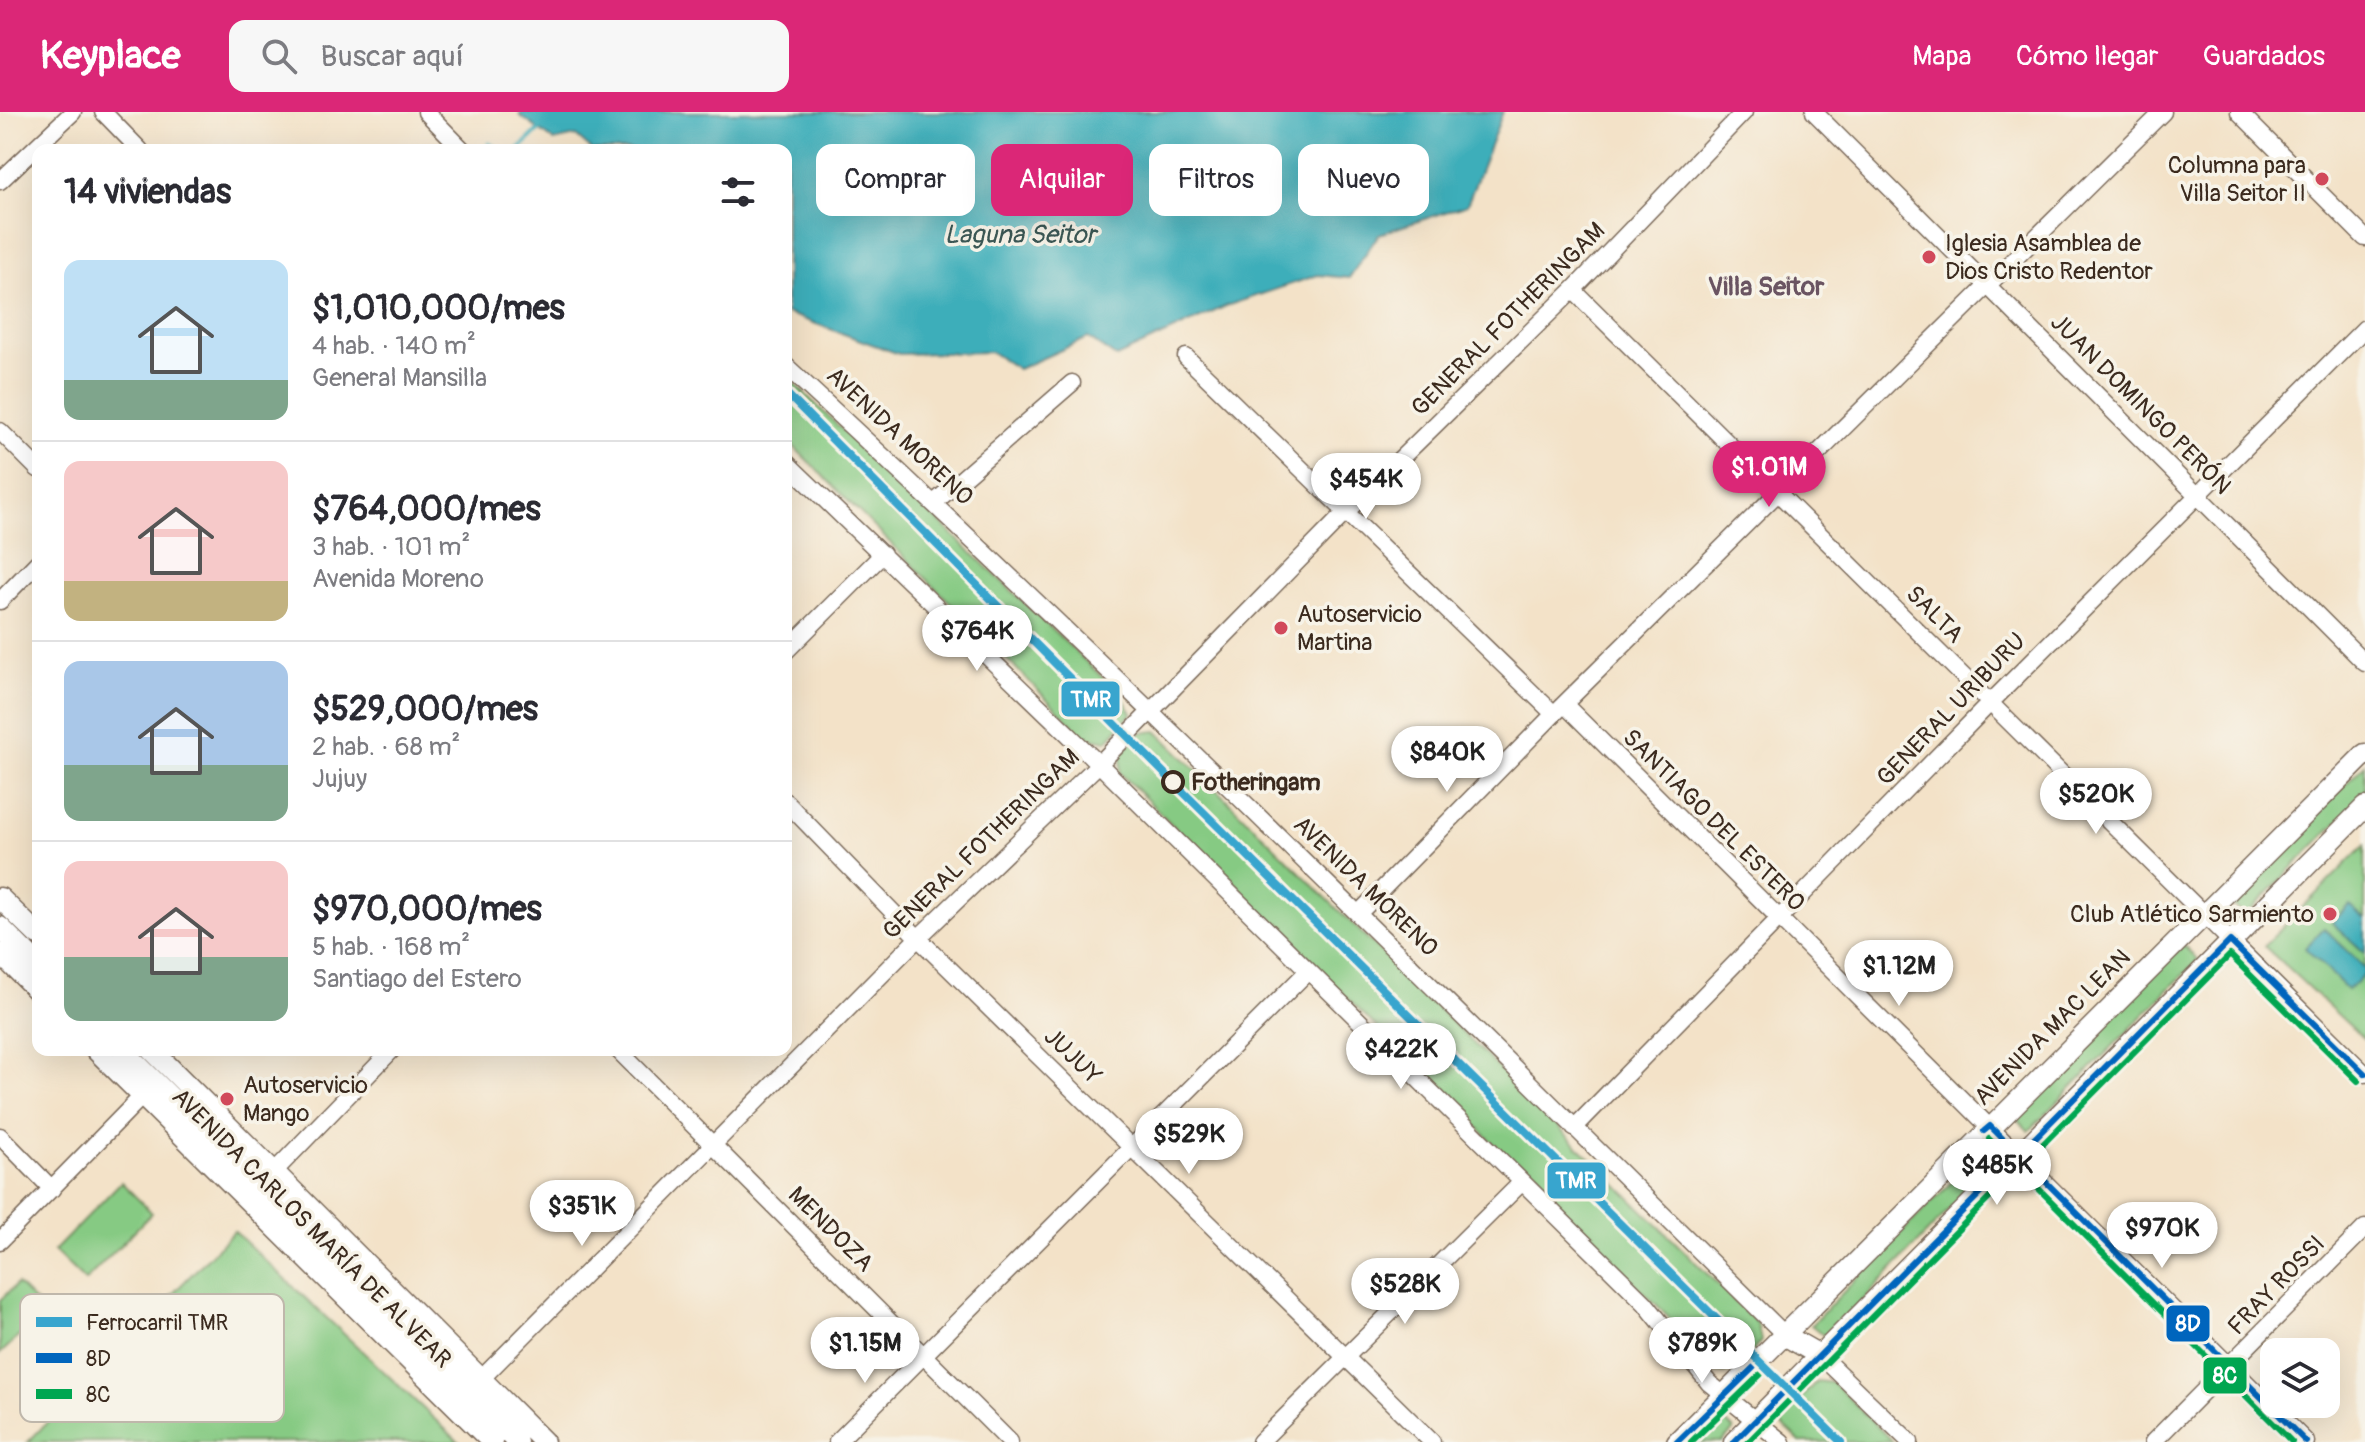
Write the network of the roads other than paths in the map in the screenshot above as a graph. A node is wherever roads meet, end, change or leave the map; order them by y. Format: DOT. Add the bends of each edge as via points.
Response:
graph roads {
  1 [pos="73,112"];
  2 [pos="103,112"];
  3 [pos="426,112"];
  4 [pos="1744,112"];
  5 [pos="1814,112"];
  6 [pos="2163,112"];
  7 [pos="2239,112"];
  8 [pos="39,144"];
  9 [pos="134,144"];
  10 [pos="453,144"];
  11 [pos="32,151"];
  12 [pos="0,181"];
  13 [pos="2365,238"];
  14 [pos="1989,287"];
  15 [pos="1573,290"];
  16 [pos="2365,328"];
  17 [pos="1186,357"];
  18 [pos="792,372"];
  19 [pos="1072,383"];
  20 [pos="0,431"];
  21 [pos="32,463"];
  22 [pos="792,468"];
  23 [pos="1781,493"];
  24 [pos="2197,495"];
  25 [pos="934,503"];
  26 [pos="1346,512"];
  27 [pos="883,554"];
  28 [pos="32,568"];
  29 [pos="0,601"];
  30 [pos="792,645"];
  31 [pos="2365,663"];
  32 [pos="1990,703"];
  33 [pos="1559,710"];
  34 [pos="1150,711"];
  35 [pos="2365,754"];
  36 [pos="1099,764"];
  37 [pos="2365,807"];
  38 [pos="792,808"];
  39 [pos="0,898"];
  40 [pos="2202,913"];
  41 [pos="1358,914"];
  42 [pos="1779,919"];
  43 [pos="0,927"];
  44 [pos="32,929"];
  45 [pos="918,938"];
  46 [pos="2230,941"];
  47 [pos="0,953"];
  48 [pos="32,959"];
  49 [pos="1308,971"];
  50 [pos="32,985"];
  51 [pos="104,1056"];
  52 [pos="127,1056"];
  53 [pos="157,1056"];
  54 [pos="386,1056"];
  55 [pos="624,1056"];
  56 [pos="2365,1074"];
  57 [pos="149,1089"];
  58 [pos="1990,1126"];
  59 [pos="1574,1128"];
  60 [pos="0,1136"];
  61 [pos="712,1145"];
  62 [pos="1133,1149"];
  63 [pos="2018,1154"];
  64 [pos="1522,1182"];
  65 [pos="260,1185"];
  66 [pos="52,1189"];
  67 [pos="2365,1228"];
  68 [pos="0,1241"];
  69 [pos="1786,1336"];
  70 [pos="923,1356"];
  71 [pos="1821,1356"];
  72 [pos="1346,1357"];
  73 [pos="2230,1366"];
  74 [pos="467,1393"];
  75 [pos="1722,1396"];
  76 [pos="1754,1422"];
  77 [pos="492,1442"];
  78 [pos="517,1442"];
  79 [pos="544,1442"];
  80 [pos="837,1442"];
  81 [pos="1010,1442"];
  82 [pos="1260,1442"];
  83 [pos="1432,1442"];
  84 [pos="1677,1442"];
  85 [pos="1734,1442"];
  86 [pos="1782,1442"];
  87 [pos="1910,1442"];
  88 [pos="2153,1442"];
  89 [pos="2306,1442"];
  1 -- 8 [label="street"];
  2 -- 9 [label="street"];
  3 -- 10 [label="street"];
  4 -- 15 [label="street, GENERAL FOTHERINGAM"];
  5 -- 14 [label="street, JUAN DOMINGO PERÓN"];
  6 -- 14 [label="street"];
  7 -- 13 [label="street"];
  11 -- 12 [label="street"];
  14 -- 23 [label="street"];
  14 -- 24 [label="street, JUAN DOMINGO PERÓN"];
  15 -- 23 [label="street, SALTA"];
  15 -- 26 [label="street, GENERAL FOTHERINGAM"];
  16 -- 24 [label="street, GENERAL URIBURU"];
  17 -- 26 [label="street, SANTIAGO DEL ESTERO"];
  18 -- 25 [label="street, AVENIDA MORENO"];
  19 -- 25 [label="street"];
  20 -- 21 [label="street"];
  22 -- 27 [label="street"];
  23 -- 32 [label="street, SALTA"];
  23 -- 33 [label="street"];
  24 -- 31 [label="street, JUAN DOMINGO PERÓN"];
  24 -- 32 [label="street, GENERAL URIBURU"];
  25 -- 34 [label="street, AVENIDA MORENO"];
  26 -- 33 [label="street, SANTIAGO DEL ESTERO"];
  26 -- 34 [label="street, GENERAL FOTHERINGAM"];
  27 -- 30 [label="street"];
  27 -- 36 [label="street"];
  28 -- 29 [label="street"];
  32 -- 40 [label="street, SALTA"];
  32 -- 42 [label="street, GENERAL URIBURU"];
  33 -- 41 [label="street"];
  33 -- 42 [label="street, SANTIAGO DEL ESTERO"];
  34 -- 36 [label="street, GENERAL FOTHERINGAM"];
  34 -- 41 [label="street, AVENIDA MORENO"];
  35 -- 40 [label="main road, AVENIDA MAC LEAN"];
  36 -- 45 [label="street, GENERAL FOTHERINGAM"];
  36 -- 49 [label="street"];
  37 -- 46 [label="main road"];
  38 -- 45 [label="street, JUJUY"];
  39 -- 44 [label="main road"];
  40 -- 46 [label="street, SALTA"];
  40 -- 58 [label="main road, AVENIDA MAC LEAN"];
  41 -- 59 [label="street, AVENIDA MORENO"];
  42 -- 58 [label="street, SANTIAGO DEL ESTERO"];
  42 -- 59 [label="street, GENERAL URIBURU"];
  43 -- 48 [label="main road"];
  45 -- 61 [label="street, GENERAL FOTHERINGAM"];
  45 -- 62 [label="street, JUJUY"];
  46 -- 56 [label="street, SALTA"];
  46 -- 63 [label="main road"];
  47 -- 50 [label="main road"];
  49 -- 62 [label="street"];
  49 -- 64 [label="street"];
  51 -- 57 [label="main road, AVENIDA CARLOS MARÍA DE ALVEAR"];
  52 -- 57 [label="main road, AVENIDA CARLOS MARÍA DE ALVEAR"];
  53 -- 65 [label="main road, AVENIDA CARLOS MARÍA DE ALVEAR"];
  54 -- 65 [label="street"];
  55 -- 61 [label="street, MENDOZA"];
  57 -- 65 [label="main road, AVENIDA CARLOS MARÍA DE ALVEAR"];
  57 -- 66 [label="street"];
  58 -- 63 [label="street, SANTIAGO DEL ESTERO"];
  58 -- 69 [label="main road, AVENIDA MAC LEAN"];
  59 -- 69 [label="street, AVENIDA MORENO"];
  60 -- 66 [label="street"];
  61 -- 70 [label="street, MENDOZA"];
  61 -- 74 [label="street, GENERAL FOTHERINGAM"];
  62 -- 70 [label="street"];
  62 -- 72 [label="street, JUJUY"];
  63 -- 71 [label="main road"];
  63 -- 73 [label="street, SANTIAGO DEL ESTERO"];
  64 -- 72 [label="street"];
  64 -- 75 [label="street" via="1645,1303"];
  65 -- 74 [label="main road, AVENIDA CARLOS MARÍA DE ALVEAR"];
  65 -- 74 [label="main road, AVENIDA CARLOS MARÍA DE ALVEAR"];
  66 -- 68 [label="street"];
  67 -- 73 [label="street, FRAY ROSSI"];
  69 -- 71 [label="main road, AVENIDA MORENO"];
  69 -- 75 [label="main road, AVENIDA MAC LEAN"];
  70 -- 80 [label="street"];
  70 -- 81 [label="street, MENDOZA"];
  71 -- 76 [label="main road"];
  71 -- 87 [label="street, AVENIDA MORENO"];
  72 -- 82 [label="street"];
  72 -- 83 [label="street, JUJUY"];
  73 -- 88 [label="street, FRAY ROSSI"];
  73 -- 89 [label="street, SANTIAGO DEL ESTERO"];
  74 -- 77 [label="main road, AVENIDA CARLOS MARÍA DE ALVEAR"];
  74 -- 78 [label="main road, AVENIDA CARLOS MARÍA DE ALVEAR"];
  74 -- 79 [label="main road, AVENIDA CARLOS MARÍA DE ALVEAR"];
  75 -- 76 [label="street"];
  75 -- 84 [label="main road, AVENIDA MAC LEAN"];
  76 -- 85 [label="main road"];
  76 -- 86 [label="street"];
}
